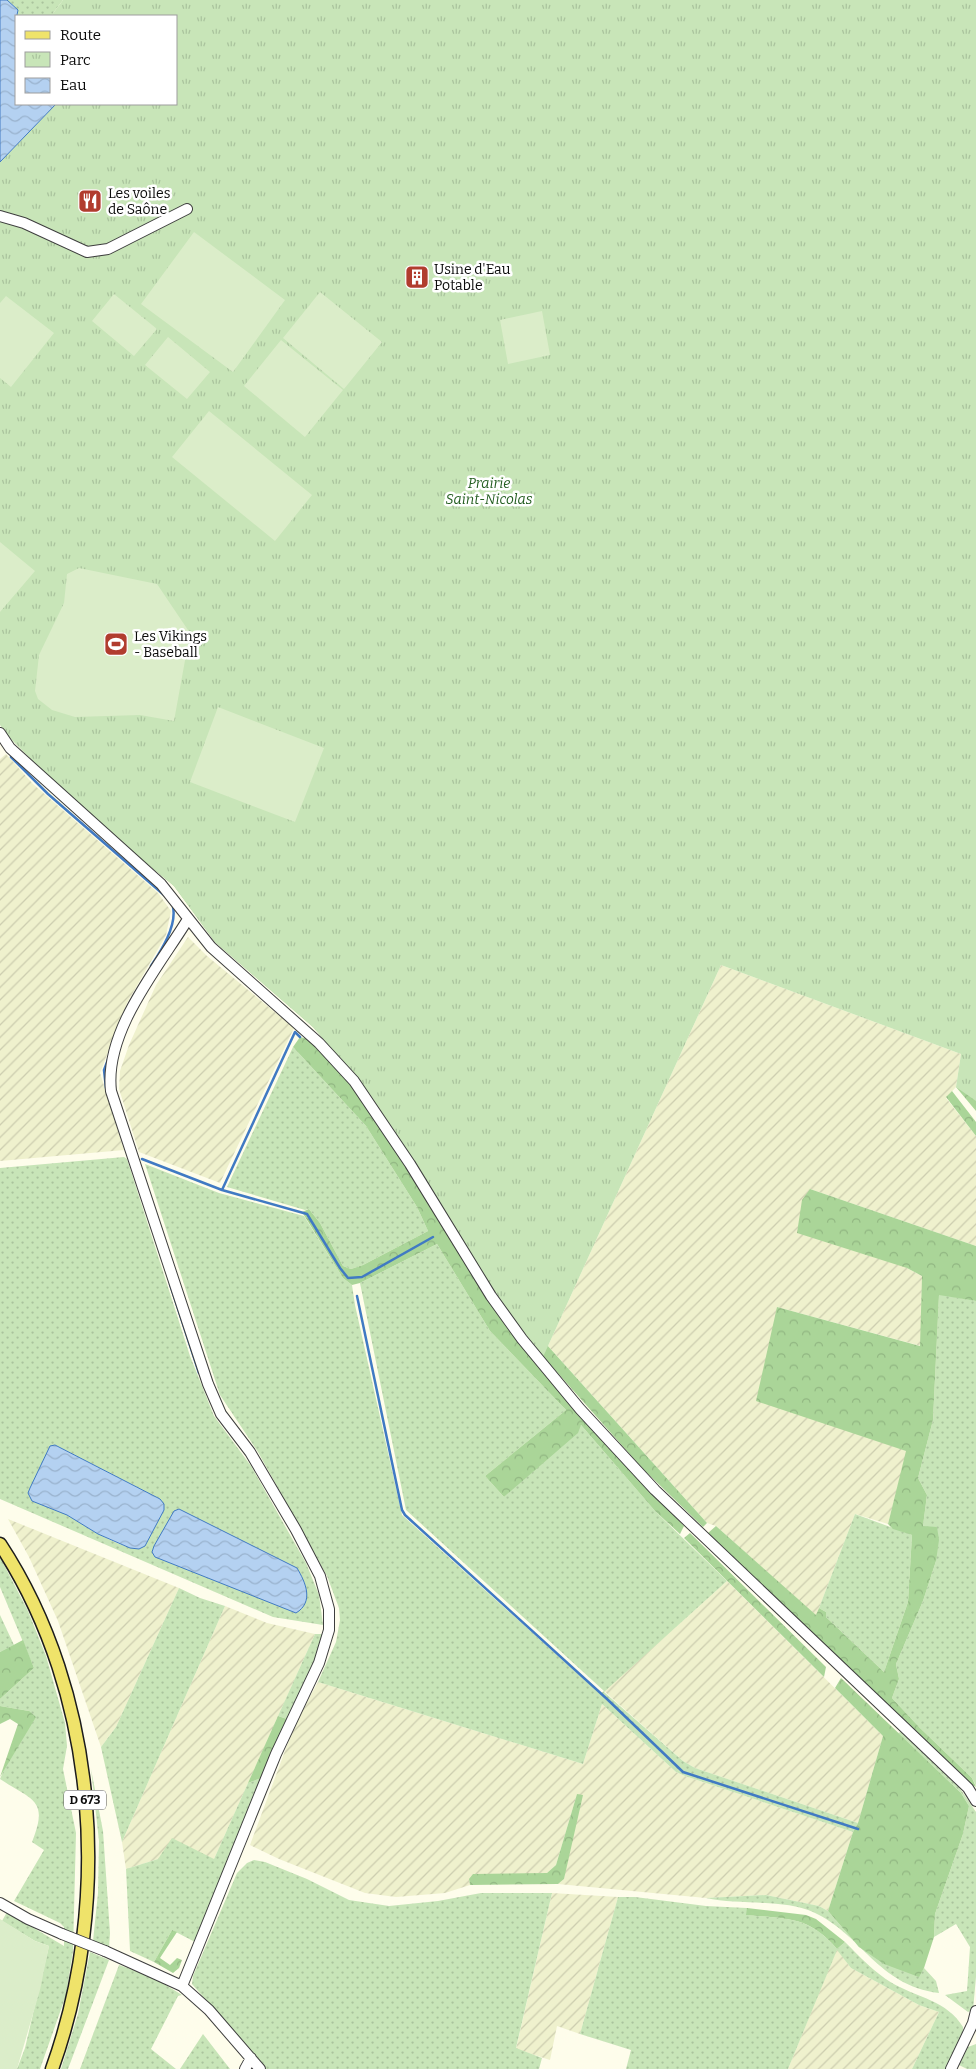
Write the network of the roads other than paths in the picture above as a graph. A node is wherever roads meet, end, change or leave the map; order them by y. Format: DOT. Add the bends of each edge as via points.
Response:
graph roads {
  1 [pos="187,209"];
  2 [pos="0,216"];
  3 [pos="0,733"];
  4 [pos="188,919"];
  5 [pos="0,1544"];
  6 [pos="976,1801"];
  7 [pos="0,1903"];
  8 [pos="182,1986"];
  9 [pos="976,2011"];
  10 [pos="973,2034"];
  11 [pos="251,2058"];
  12 [pos="52,2069"];
  13 [pos="245,2069"];
  14 [pos="260,2069"];
  15 [pos="951,2069"];
  1 -- 2 [label="street" via="108,249 87,252 24,223"];
  3 -- 4 [label="street" via="10,748 161,884"];
  4 -- 6 [label="street" via="233,969 319,1043 354,1081 410,1164 491,1296 580,1409 655,1490 968,1788"];
  4 -- 8 [label="street" via="136,1001 112,1061 112,1091 208,1384 222,1414 250,1452 320,1576 329,1630 319,1663 276,1754"];
  5 -- 12 [label="main road, D 673" via="34,1606 61,1678 73,1722 85,1791 87,1908 78,1980"];
  7 -- 8 [label="street, bridge" via="28,1920"];
  8 -- 11 [label="street" via="209,2010"];
  9 -- 10 [label="street"];
  10 -- 15 [label="street"];
  11 -- 13 [label="street"];
  11 -- 14 [label="street"];
}
